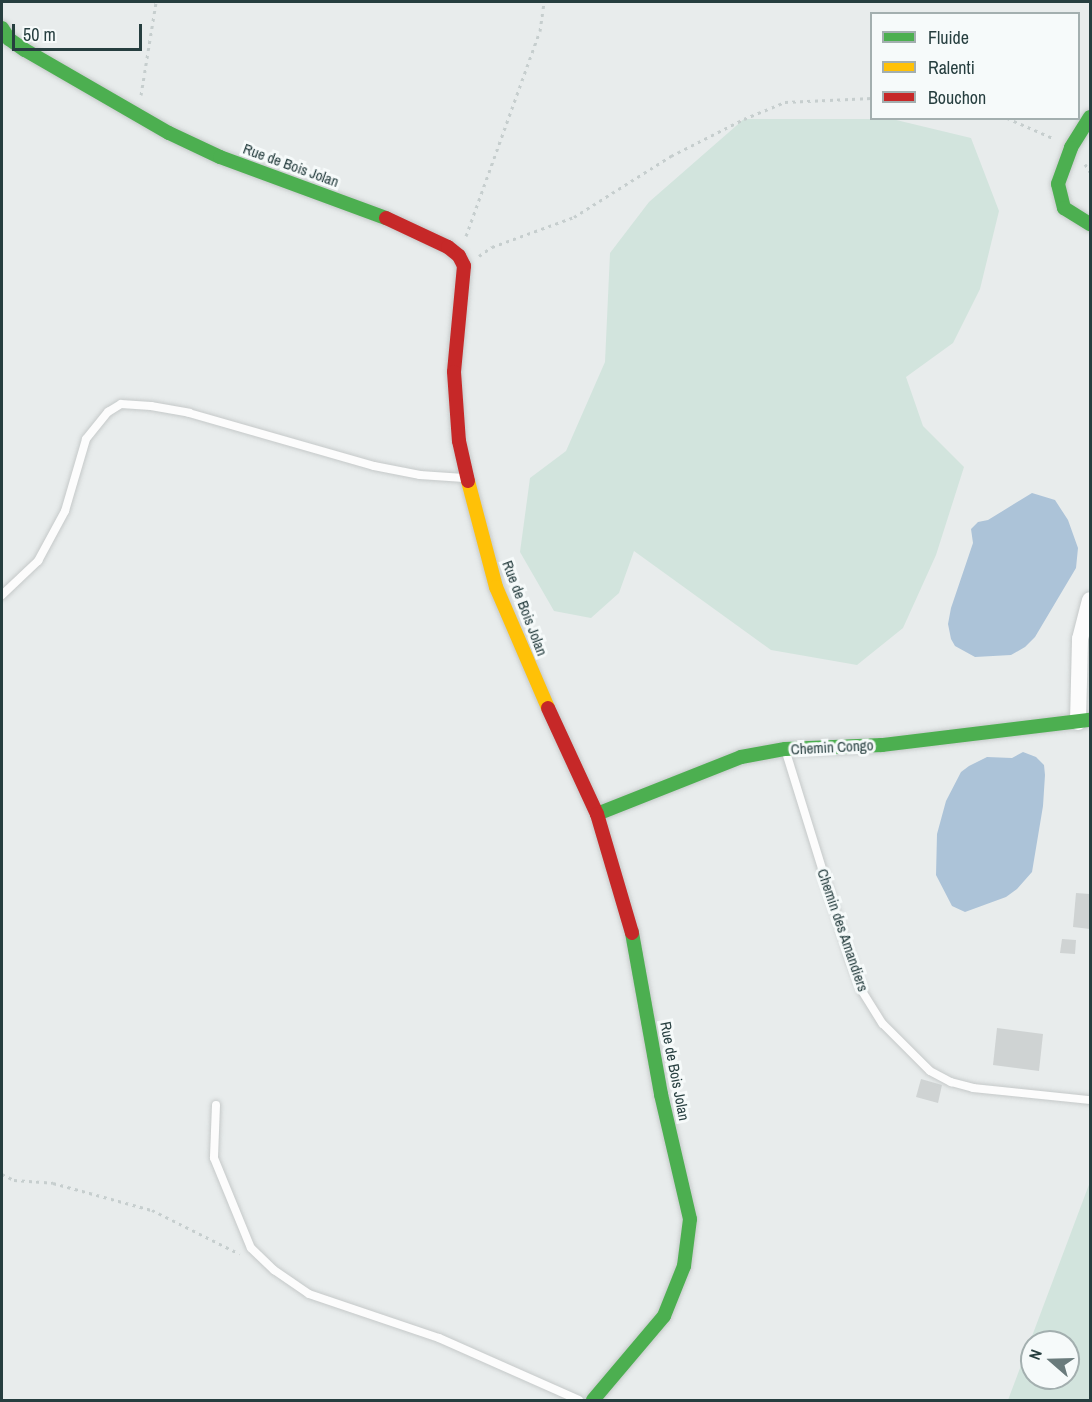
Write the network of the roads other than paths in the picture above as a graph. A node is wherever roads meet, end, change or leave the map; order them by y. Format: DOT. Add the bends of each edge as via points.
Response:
graph roads {
  1 [pos="2,28"];
  2 [pos="1090,117"];
  3 [pos="1090,224"];
  4 [pos="467,478"];
  5 [pos="2,596"];
  6 [pos="1090,600"];
  7 [pos="1084,721"];
  8 [pos="785,749"];
  9 [pos="597,814"];
  10 [pos="1090,1100"];
  11 [pos="216,1105"];
  12 [pos="579,1401"];
  13 [pos="593,1401"];
  1 -- 4 [label="street, Rue de Bois Jolan" via="9,39 25,50 220,157 378,215 448,247 462,261 454,372 459,441"];
  2 -- 3 [label="street" via="1071,148 1058,184 1064,208"];
  4 -- 5 [label="lane" via="420,475 374,466 189,413 121,404 108,412 86,439 65,511 38,561"];
  4 -- 9 [label="street, Rue de Bois Jolan" via="496,586 525,659"];
  6 -- 7 [label="street, Chemin Congo" via="1080,639"];
  7 -- 8 [label="street, Chemin Congo" via="882,745"];
  8 -- 9 [label="street, Chemin Congo" via="741,757"];
  8 -- 10 [label="lane, Chemin des Amandiers" via="848,953 862,991 884,1024 930,1071 951,1082 973,1088"];
  9 -- 13 [label="street, Rue de Bois Jolan" via="631,926 661,1094 690,1218 684,1266 664,1316"];
  11 -- 12 [label="lane" via="214,1158 251,1248 274,1270 309,1294 440,1338"];
}
